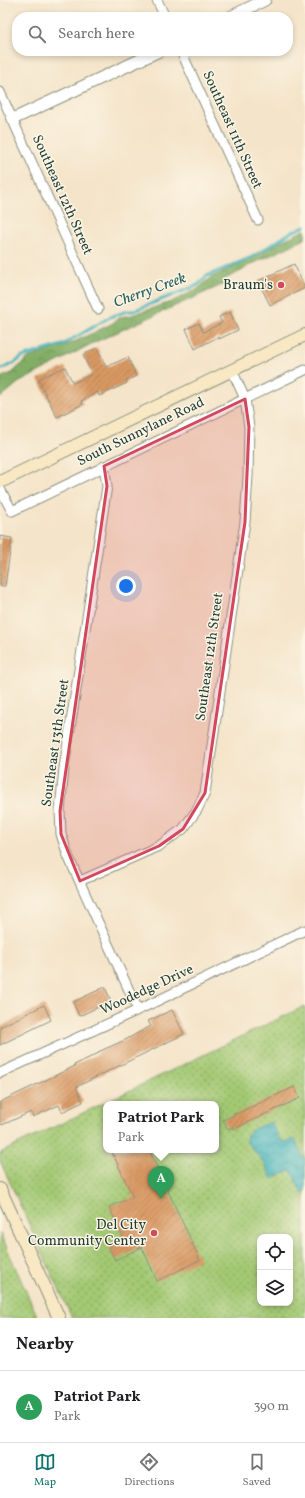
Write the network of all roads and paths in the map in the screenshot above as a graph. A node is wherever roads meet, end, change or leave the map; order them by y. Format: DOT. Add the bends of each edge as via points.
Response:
graph roads {
  1 [pos="157,0"];
  2 [pos="265,0"];
  3 [pos="163,12"];
  4 [pos="240,12"];
  5 [pos="147,56"];
  6 [pos="183,56"];
  7 [pos="0,92"];
  8 [pos="13,119"];
  9 [pos="258,220"];
  10 [pos="98,309"];
  11 [pos="305,335"];
  12 [pos="232,370"];
  13 [pos="305,370"];
  14 [pos="245,398"];
  15 [pos="104,466"];
  16 [pos="0,482"];
  17 [pos="0,489"];
  18 [pos="80,881"];
  19 [pos="305,930"];
  20 [pos="138,1010"];
  21 [pos="0,1073"];
  22 [pos="0,1190"];
  23 [pos="59,1318"];
  1 -- 3 [label="street"];
  2 -- 4 [label="street"];
  5 -- 8 [label="street"];
  6 -- 9 [label="street, Southeast 11th Street"];
  7 -- 8 [label="street, Southeast 12th Street"];
  8 -- 10 [label="street, Southeast 12th Street"];
  11 -- 12 [label="main road, South Sunnylane Road"];
  12 -- 14 [label="street, Southeast 12th Street"];
  12 -- 16 [label="main road, South Sunnylane Road"];
  13 -- 14 [label="street, South Sunnylane Road"];
  14 -- 15 [label="street, South Sunnylane Road"];
  14 -- 18 [label="street, Southeast 12th Street" via="249,427 245,522 205,792 197,810 183,829 159,846"];
  15 -- 17 [label="street, South Sunnylane Road" via="12,511"];
  15 -- 18 [label="street, Southeast 13th Street" via="108,486 64,768 60,811 61,834"];
  18 -- 20 [label="street, Southeast 13th Street"];
  19 -- 20 [label="street, Woodedge Drive"];
  20 -- 21 [label="street, Woodedge Drive"];
  22 -- 23 [label="main road"];
}
